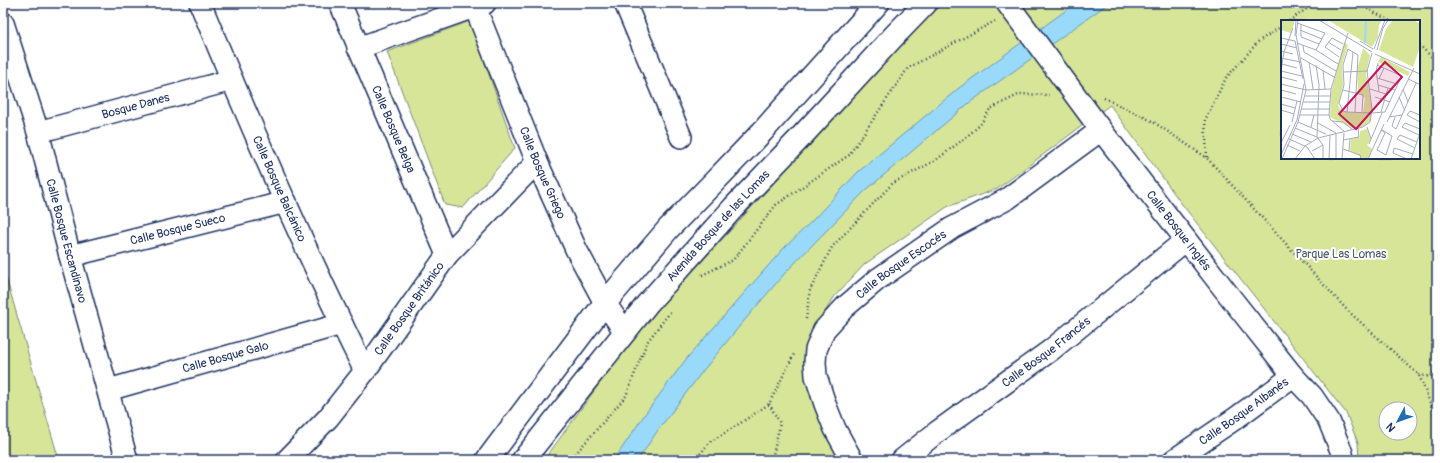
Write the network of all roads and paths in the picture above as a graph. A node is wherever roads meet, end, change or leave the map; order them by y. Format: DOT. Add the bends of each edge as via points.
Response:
graph roads {
  1 [pos="200,3"];
  2 [pos="340,3"];
  3 [pos="625,3"];
  4 [pos="878,3"];
  5 [pos="926,3"];
  6 [pos="1315,3"];
  7 [pos="1357,3"];
  8 [pos="480,5"];
  9 [pos="1010,7"];
  10 [pos="1290,20"];
  11 [pos="1388,20"];
  12 [pos="3,23"];
  13 [pos="1281,27"];
  14 [pos="1420,46"];
  15 [pos="358,48"];
  16 [pos="1437,62"];
  17 [pos="232,80"];
  18 [pos="990,109"];
  19 [pos="1101,130"];
  20 [pos="38,132"];
  21 [pos="681,136"];
  22 [pos="538,162"];
  23 [pos="714,182"];
  24 [pos="286,202"];
  25 [pos="734,207"];
  26 [pos="1186,240"];
  27 [pos="447,255"];
  28 [pos="70,256"];
  29 [pos="696,278"];
  30 [pos="605,303"];
  31 [pos="674,307"];
  32 [pos="805,321"];
  33 [pos="342,324"];
  34 [pos="625,332"];
  35 [pos="796,350"];
  36 [pos="1437,370"];
  37 [pos="366,371"];
  38 [pos="1419,375"];
  39 [pos="1293,376"];
  40 [pos="108,390"];
  41 [pos="769,404"];
  42 [pos="1437,421"];
  43 [pos="127,460"];
  44 [pos="287,460"];
  45 [pos="487,460"];
  46 [pos="523,460"];
  47 [pos="570,460"];
  48 [pos="695,460"];
  49 [pos="772,460"];
  50 [pos="852,460"];
  51 [pos="902,460"];
  52 [pos="1174,460"];
  53 [pos="1343,460"];
  1 -- 17 [label="street, Calle Bosque Balcánico"];
  2 -- 15 [label="street, Calle Bosque Belga"];
  3 -- 21 [label="street"];
  4 -- 23 [label="street"];
  5 -- 25 [label="street, Avenida Bosque de las Lomas"];
  6 -- 10 [label="path"];
  7 -- 11 [label="path"];
  8 -- 15 [label="street"];
  8 -- 22 [label="street, Calle Bosque Griego"];
  9 -- 19 [label="street, Calle Bosque Inglés"];
  9 -- 29 [label="path" via="908,68 849,155 776,205 733,260"];
  12 -- 20 [label="street, Calle Bosque Escandinavo"];
  13 -- 38 [label="path" via="1259,42 1226,78 1205,120 1207,158 1347,310"];
  14 -- 16 [label="path"];
  15 -- 27 [label="street, Calle Bosque Belga"];
  17 -- 20 [label="street, Bosque Danes"];
  17 -- 24 [label="street, Calle Bosque Balcánico"];
  18 -- 32 [label="path" via="980,125 965,138 936,160 893,184 832,247 810,290"];
  19 -- 26 [label="street, Calle Bosque Inglés"];
  19 -- 50 [label="street, Calle Bosque Escocés" via="1007,199 952,228 878,279 845,307 824,330 816,350 816,376 835,430"];
  20 -- 28 [label="street, Calle Bosque Escandinavo"];
  22 -- 27 [label="street, Calle Bosque Británico"];
  22 -- 30 [label="street, Calle Bosque Griego" via="576,249"];
  23 -- 25 [label="street"];
  23 -- 30 [label="street" via="669,228"];
  24 -- 28 [label="street, Calle Bosque Sueco"];
  24 -- 33 [label="street, Calle Bosque Balcánico"];
  25 -- 34 [label="street, Avenida Bosque de las Lomas"];
  26 -- 39 [label="street, Calle Bosque Inglés"];
  26 -- 51 [label="street, Calle Bosque Francés" via="1051,350"];
  27 -- 37 [label="street, Calle Bosque Británico"];
  28 -- 40 [label="street, Calle Bosque Escandinavo"];
  30 -- 34 [label="street, Calle Bosque Griego"];
  30 -- 45 [label="street"];
  31 -- 47 [label="path" via="647,342 626,396"];
  33 -- 37 [label="street, Calle Bosque Balcánico"];
  33 -- 40 [label="street, Calle Bosque Galo"];
  34 -- 46 [label="street, Avenida Bosque de las Lomas"];
  35 -- 41 [label="path"];
  36 -- 38 [label="path" via="1430,377"];
  37 -- 44 [label="street, Calle Bosque Británico" via="328,418"];
  38 -- 42 [label="path"];
  39 -- 52 [label="street, Calle Bosque Albanés"];
  39 -- 53 [label="street, Calle Bosque Inglés" via="1312,396 1329,420"];
  40 -- 43 [label="street, Calle Bosque Escandinavo"];
  41 -- 48 [label="path" via="710,442"];
  41 -- 49 [label="path" via="780,423"];
}
